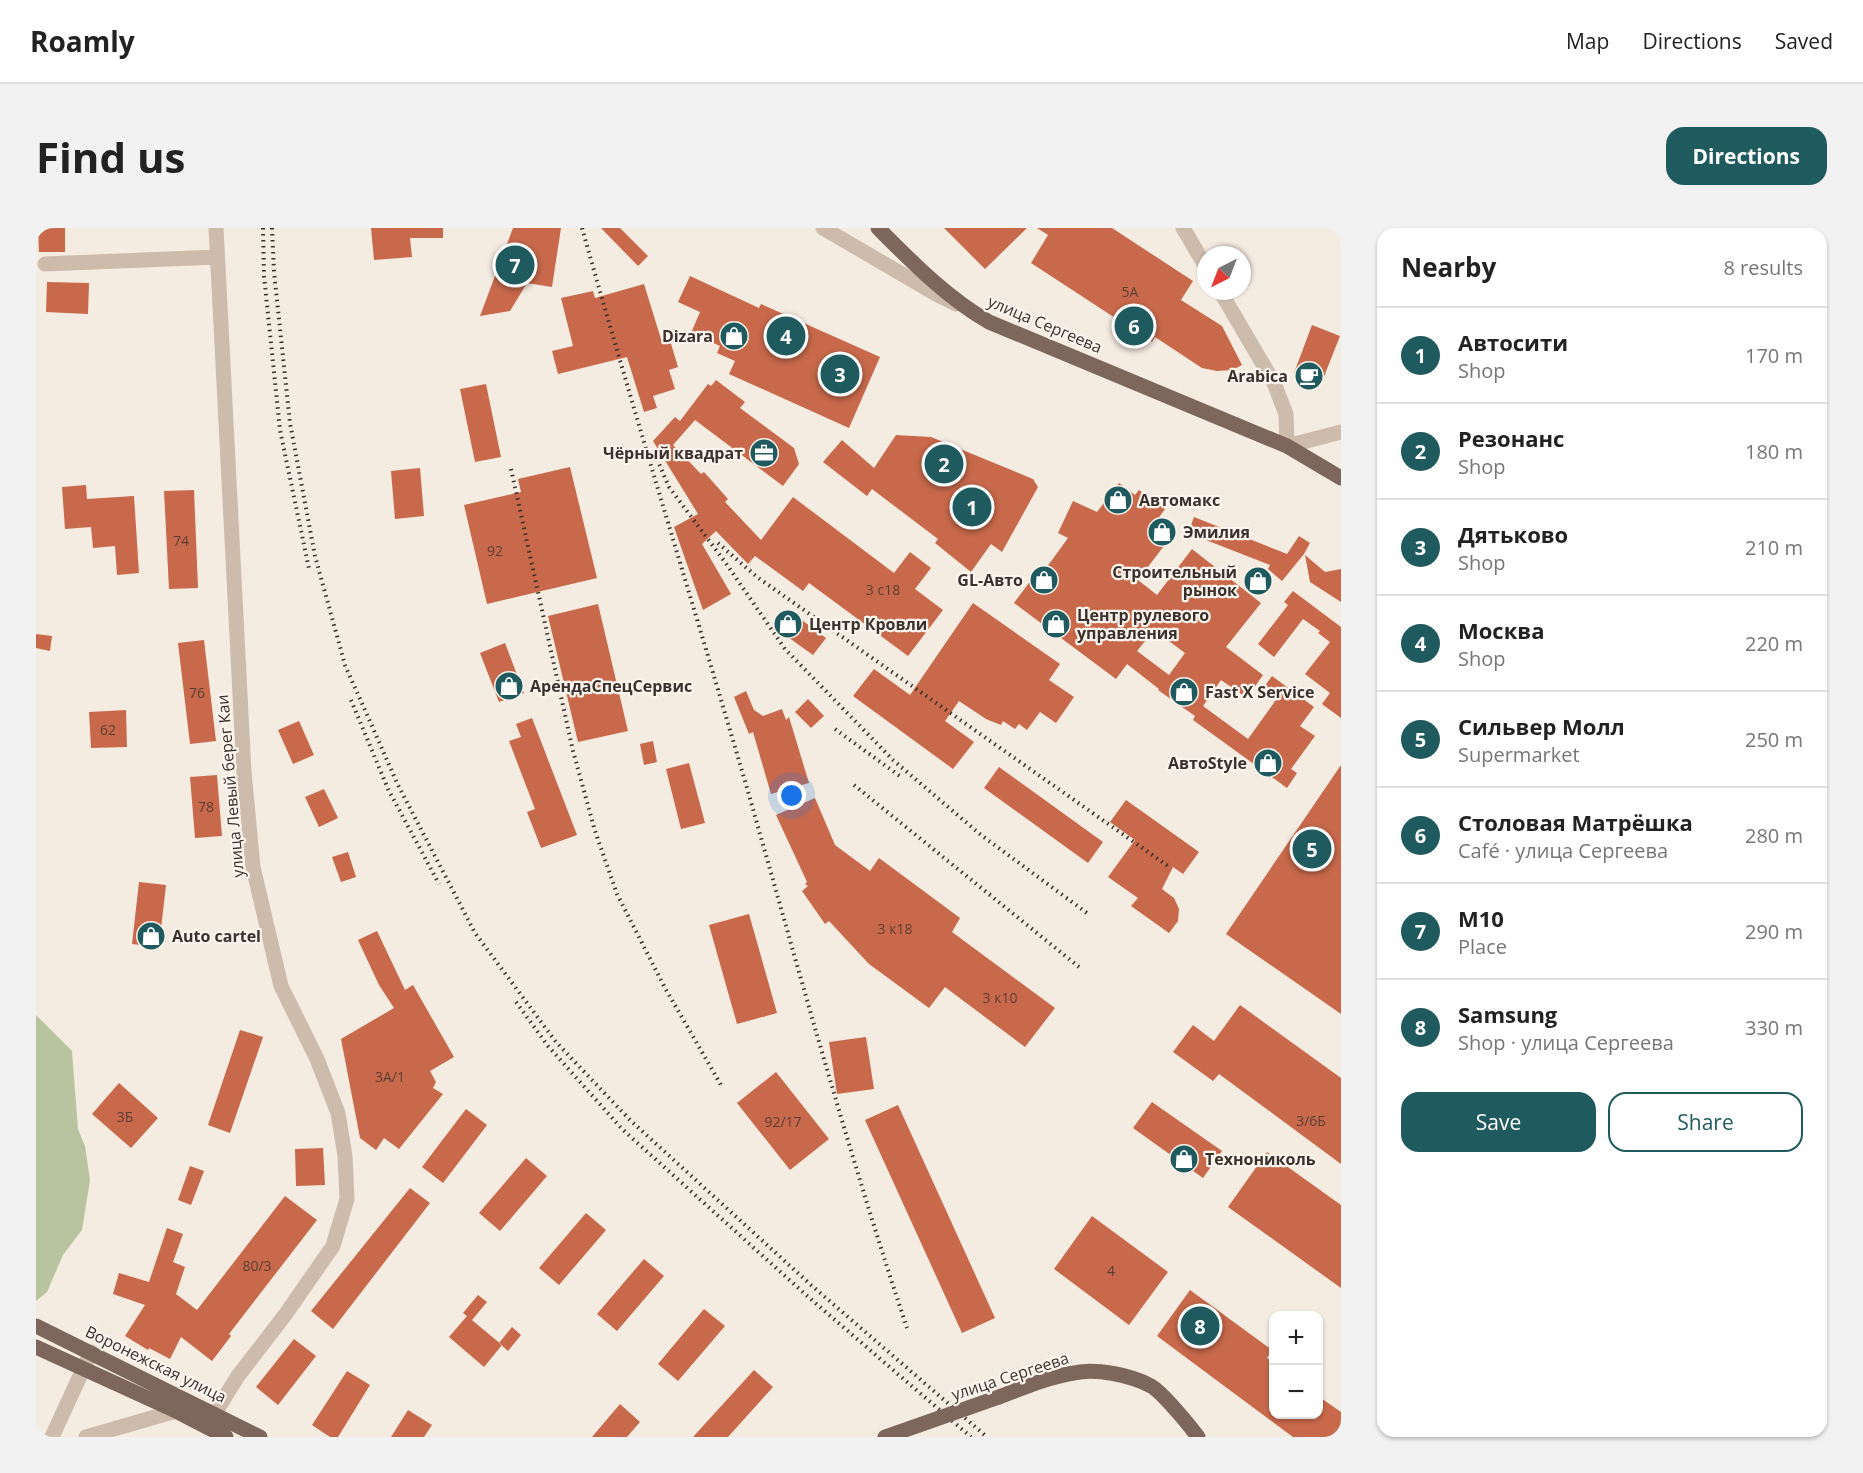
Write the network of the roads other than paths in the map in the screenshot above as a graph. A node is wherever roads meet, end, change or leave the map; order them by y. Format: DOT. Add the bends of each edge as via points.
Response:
graph roads {
  1 [pos="216,228"];
  2 [pos="823,228"];
  3 [pos="878,228"];
  4 [pos="1183,228"];
  5 [pos="1197,252"];
  6 [pos="217,257"];
  7 [pos="45,264"];
  8 [pos="1225,300"];
  9 [pos="969,311"];
  10 [pos="1341,432"];
  11 [pos="1287,446"];
  12 [pos="1341,478"];
  13 [pos="36,1326"];
  14 [pos="36,1347"];
  15 [pos="91,1352"];
  16 [pos="84,1368"];
  17 [pos="176,1411"];
  18 [pos="215,1413"];
  19 [pos="208,1428"];
  20 [pos="52,1437"];
  21 [pos="86,1437"];
  22 [pos="226,1437"];
  23 [pos="260,1437"];
  24 [pos="885,1437"];
  25 [pos="1198,1437"];
  1 -- 6 [label="street, улица Левый берег Каи"];
  2 -- 9 [label="street"];
  3 -- 9 [label="main road, улица Сергеева"];
  4 -- 5 [label="street"];
  6 -- 7 [label="street"];
  6 -- 18 [label="street, улица Левый берег Каи" via="243,760 253,867 281,986 338,1113 347,1199 333,1246"];
  8 -- 11 [label="street" via="1274,383 1286,414"];
  9 -- 11 [label="main road, улица Сергеева"];
  10 -- 11 [label="street"];
  11 -- 12 [label="main road, улица Сергеева"];
  13 -- 15 [label="main road, Воронежская улица"];
  14 -- 16 [label="main road, Воронежская улица"];
  15 -- 16 [label="street"];
  15 -- 18 [label="main road, Воронежская улица"];
  16 -- 17 [label="main road, Воронежская улица"];
  16 -- 20 [label="street"];
  17 -- 19 [label="main road, Воронежская улица"];
  17 -- 21 [label="street"];
  18 -- 19 [label="street, улица Левый берег Каи"];
  18 -- 23 [label="main road, Воронежская улица"];
  19 -- 22 [label="main road, Воронежская улица"];
  24 -- 25 [label="main road, улица Сергеева, bridge" via="1076,1372 1109,1372 1152,1387"];
}
